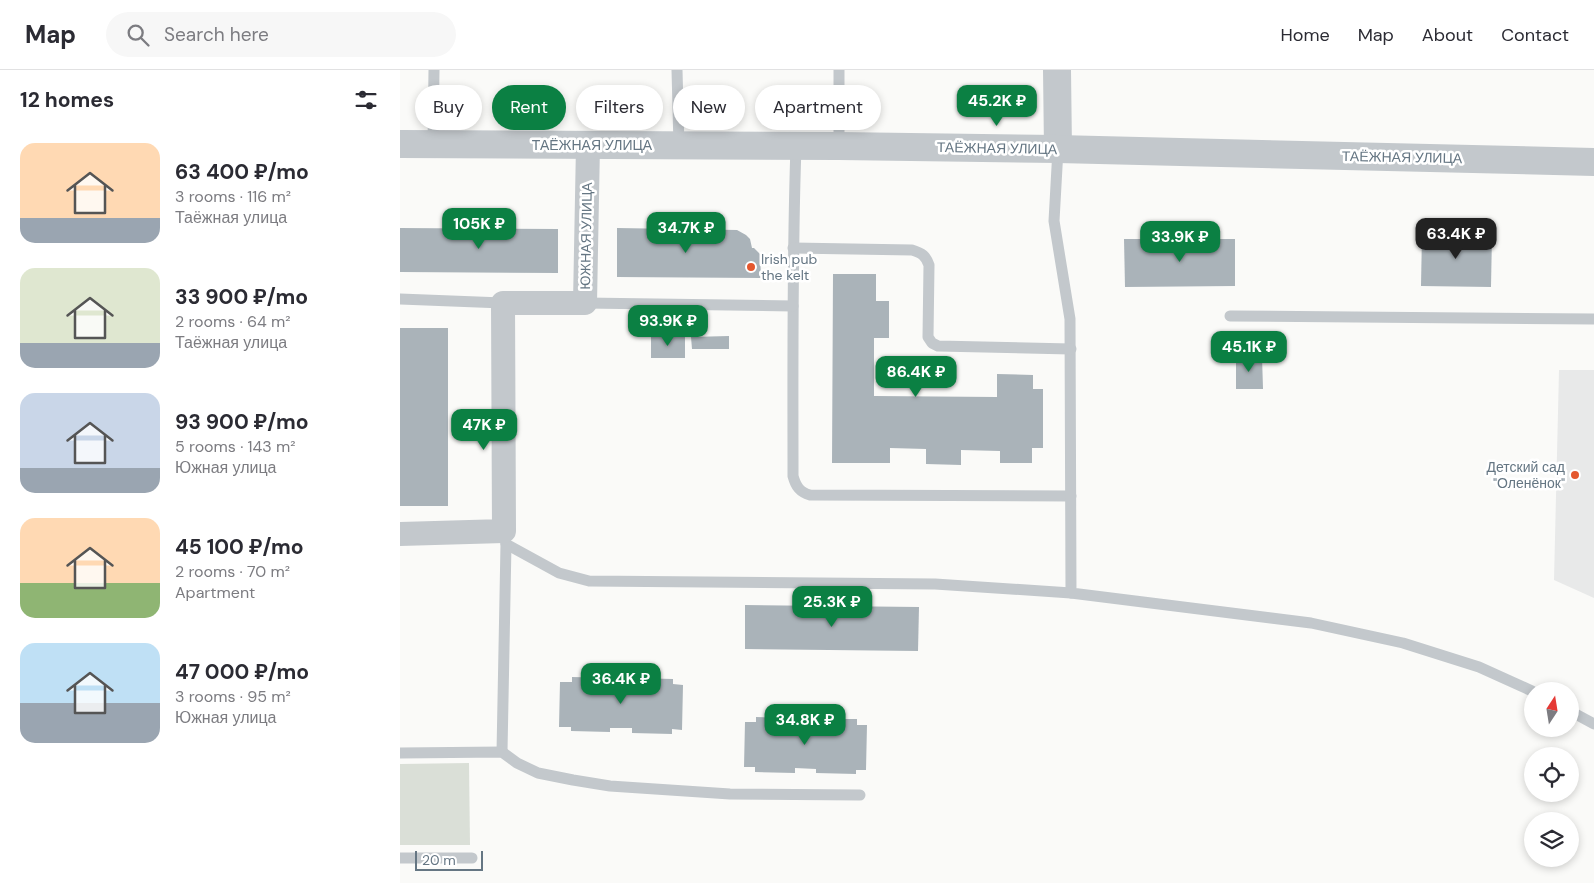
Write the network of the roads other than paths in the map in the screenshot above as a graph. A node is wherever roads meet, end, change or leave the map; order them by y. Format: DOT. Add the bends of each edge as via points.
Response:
graph roads {
  1 [pos="434,70"];
  2 [pos="677,70"];
  3 [pos="839,70"];
  4 [pos="1057,70"];
  5 [pos="400,144"];
  6 [pos="433,144"];
  7 [pos="588,145"];
  8 [pos="679,146"];
  9 [pos="839,146"];
  10 [pos="796,147"];
  11 [pos="1058,149"];
  12 [pos="1594,162"];
  13 [pos="793,248"];
  14 [pos="400,299"];
  15 [pos="503,303"];
  16 [pos="585,303"];
  17 [pos="793,306"];
  18 [pos="1230,316"];
  19 [pos="1594,319"];
  20 [pos="1071,349"];
  21 [pos="1071,496"];
  22 [pos="400,534"];
  23 [pos="505,538"];
  24 [pos="1071,593"];
  25 [pos="1524,687"];
  26 [pos="1579,716"];
  27 [pos="1594,724"];
  28 [pos="502,752"];
  29 [pos="400,753"];
  30 [pos="860,795"];
  31 [pos="400,858"];
  32 [pos="472,858"];
  1 -- 6 [label="lane"];
  2 -- 8 [label="lane"];
  3 -- 9 [label="lane"];
  4 -- 11 [label="street"];
  5 -- 6 [label="street, ТАЁЖНАЯ УЛИЦА"];
  6 -- 7 [label="street, ТАЁЖНАЯ УЛИЦА"];
  7 -- 8 [label="street, ТАЁЖНАЯ УЛИЦА"];
  7 -- 16 [label="street, ЮЖНАЯ УЛИЦА"];
  8 -- 10 [label="street, ТАЁЖНАЯ УЛИЦА"];
  9 -- 10 [label="street, ТАЁЖНАЯ УЛИЦА"];
  9 -- 11 [label="street, ТАЁЖНАЯ УЛИЦА"];
  10 -- 13 [label="lane"];
  11 -- 12 [label="street, ТАЁЖНАЯ УЛИЦА"];
  11 -- 20 [label="lane" via="1054,221 1070,319"];
  13 -- 17 [label="lane"];
  13 -- 20 [label="lane" via="912,250 920,253 929,266 928,337 938,346"];
  14 -- 15 [label="lane"];
  15 -- 16 [label="street, ЮЖНАЯ УЛИЦА"];
  15 -- 23 [label="street"];
  16 -- 17 [label="lane"];
  17 -- 21 [label="lane" via="793,476 802,493 810,496"];
  18 -- 19 [label="lane"];
  20 -- 21 [label="lane"];
  21 -- 24 [label="lane"];
  22 -- 23 [label="street"];
  23 -- 24 [label="lane" via="559,573 589,581 935,584"];
  23 -- 28 [label="lane"];
  24 -- 25 [label="lane" via="1311,623 1403,643 1479,667"];
  26 -- 27 [label="lane"];
  28 -- 29 [label="lane"];
  28 -- 30 [label="lane" via="538,773 610,786 730,794"];
  31 -- 32 [label="lane"];
}
